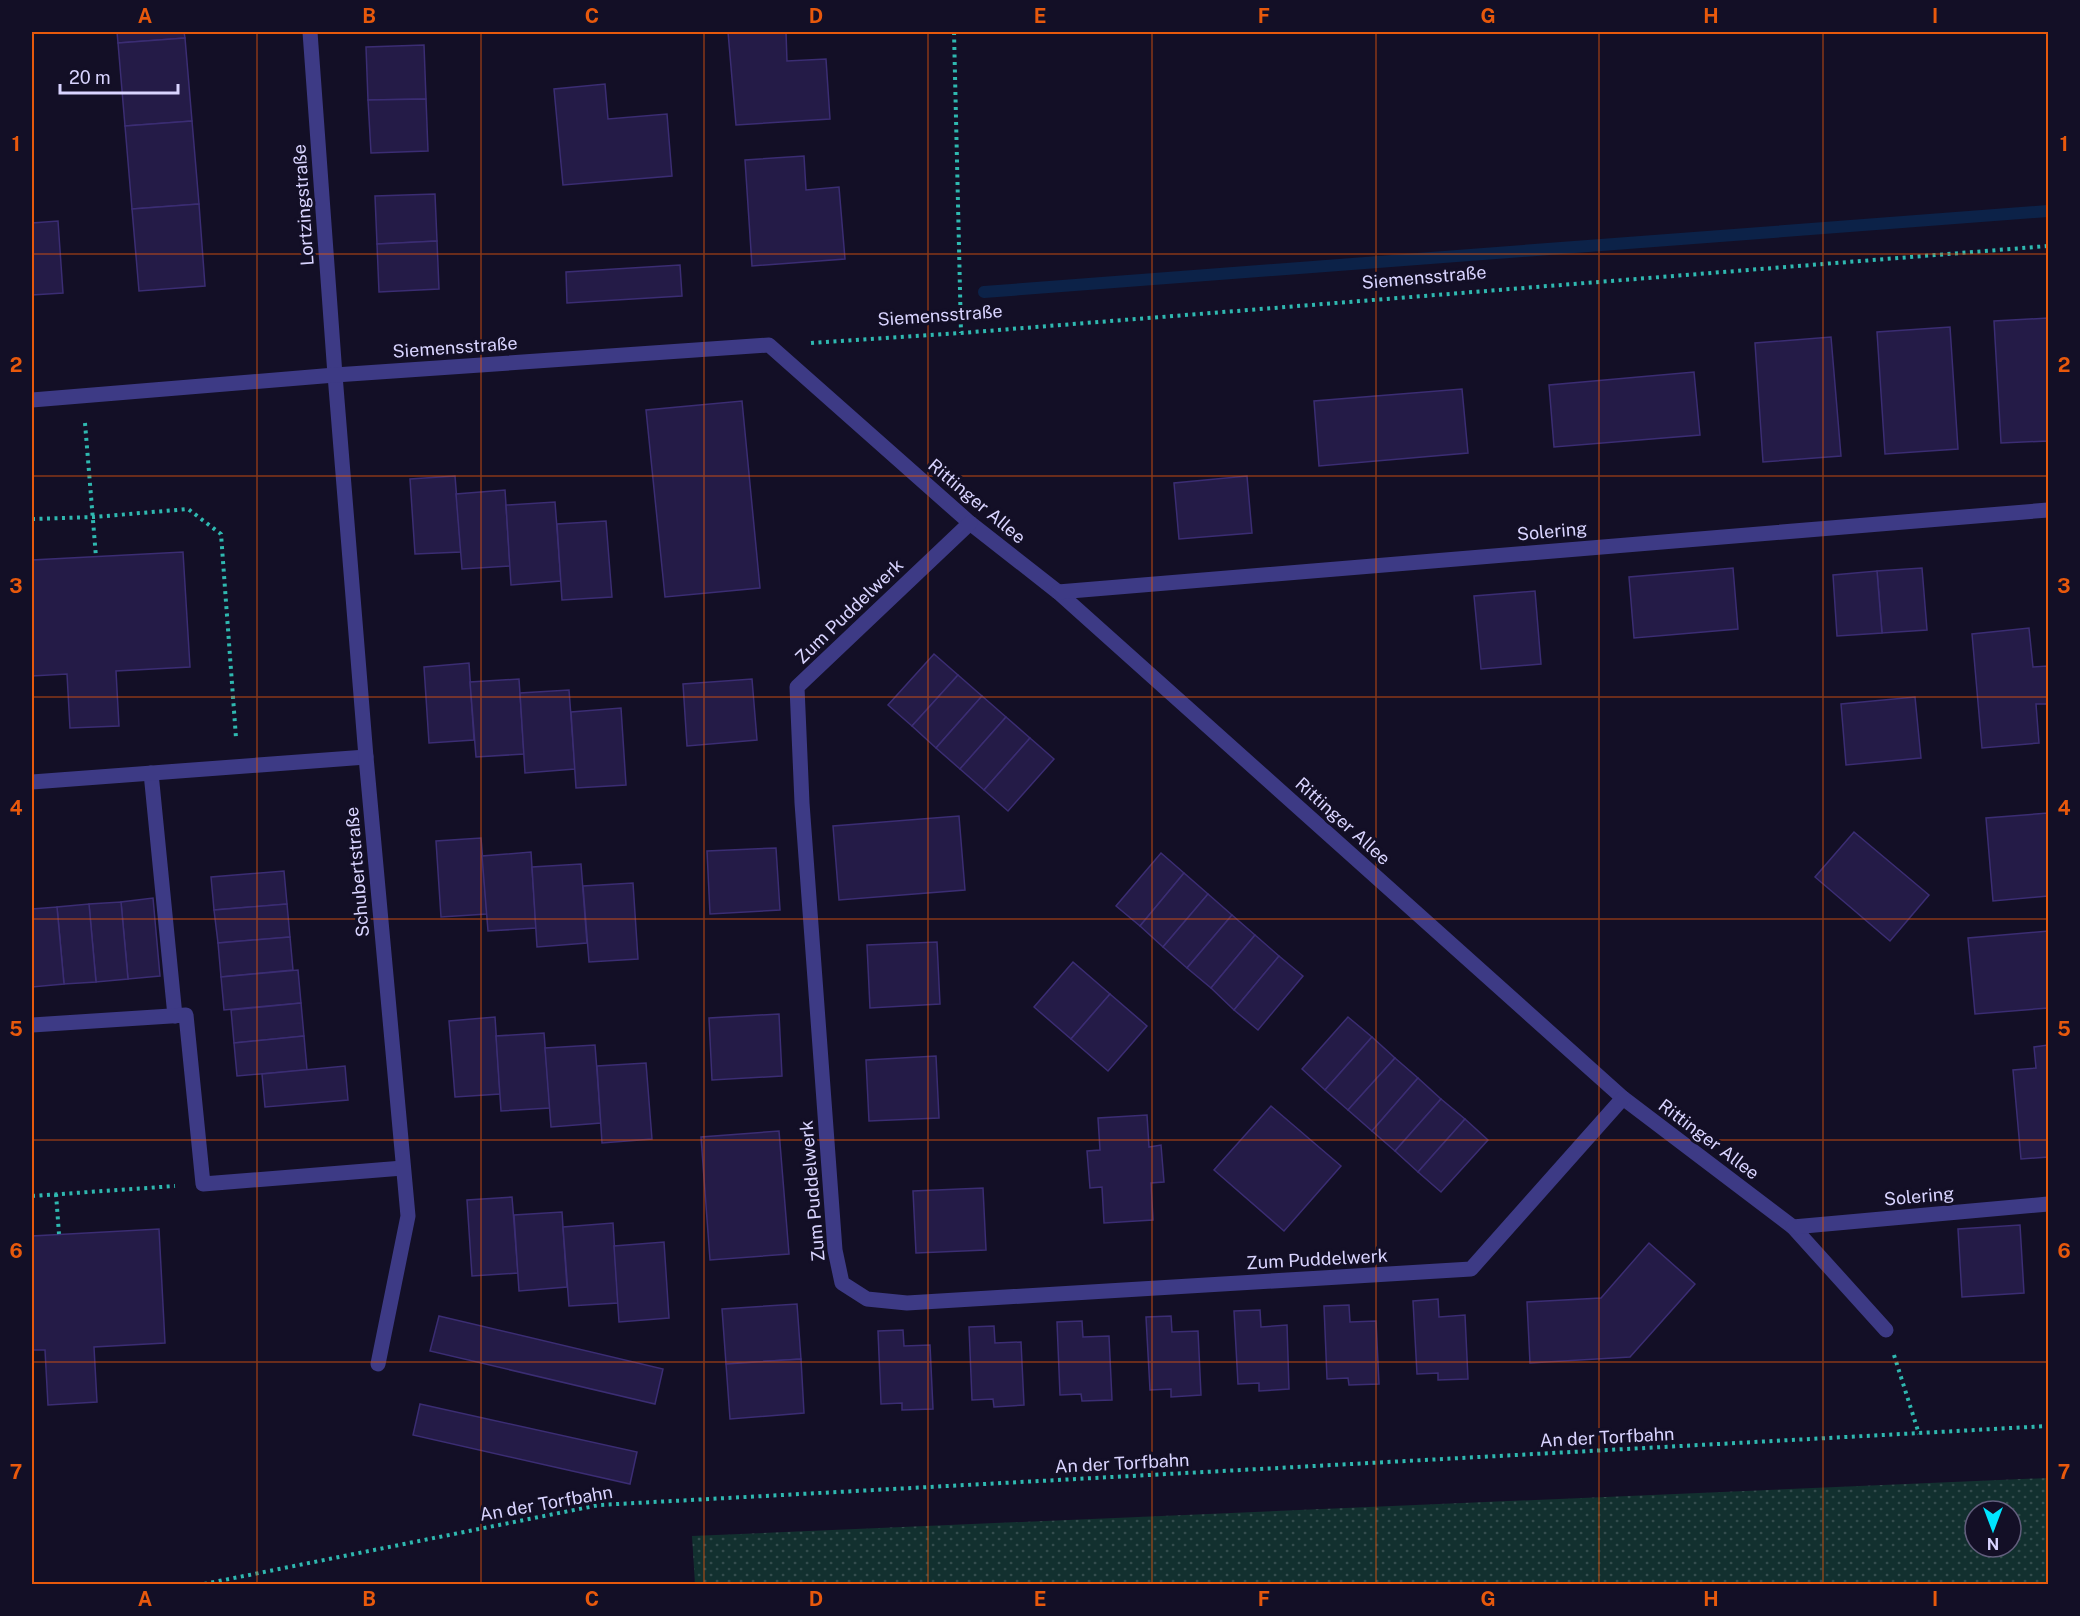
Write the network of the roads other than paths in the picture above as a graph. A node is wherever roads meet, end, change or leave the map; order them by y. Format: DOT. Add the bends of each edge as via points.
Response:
graph roads {
  1 [pos="310,32"];
  2 [pos="769,345"];
  3 [pos="335,375"];
  4 [pos="32,400"];
  5 [pos="2049,510"];
  6 [pos="970,522"];
  7 [pos="1058,592"];
  8 [pos="366,757"];
  9 [pos="151,773"];
  10 [pos="32,782"];
  11 [pos="175,1016"];
  12 [pos="32,1025"];
  13 [pos="1623,1098"];
  14 [pos="403,1168"];
  15 [pos="2049,1204"];
  16 [pos="1792,1227"];
  17 [pos="1886,1330"];
  18 [pos="378,1364"];
  1 -- 3 [label="street, Lortzingstraße"];
  2 -- 3 [label="street, Siemensstraße"];
  2 -- 6 [label="street, Rittinger Allee"];
  3 -- 4 [label="street, Siemensstraße"];
  3 -- 8 [label="street, Schubertstraße"];
  5 -- 7 [label="street, Solering"];
  6 -- 7 [label="street, Rittinger Allee"];
  6 -- 13 [label="street, Zum Puddelwerk" via="798,687 801,803 834,1239 842,1283 867,1299 907,1303 1471,1269"];
  7 -- 13 [label="street, Rittinger Allee"];
  8 -- 9 [label="street"];
  8 -- 14 [label="street, Schubertstraße"];
  9 -- 10 [label="street"];
  9 -- 11 [label="street"];
  11 -- 12 [label="street"];
  11 -- 14 [label="street" via="186,1015 203,1184"];
  13 -- 16 [label="street, Rittinger Allee"];
  14 -- 18 [label="street, Schubertstraße" via="408,1216"];
  15 -- 16 [label="street, Solering"];
  16 -- 17 [label="street, Rittinger Allee"];
}
